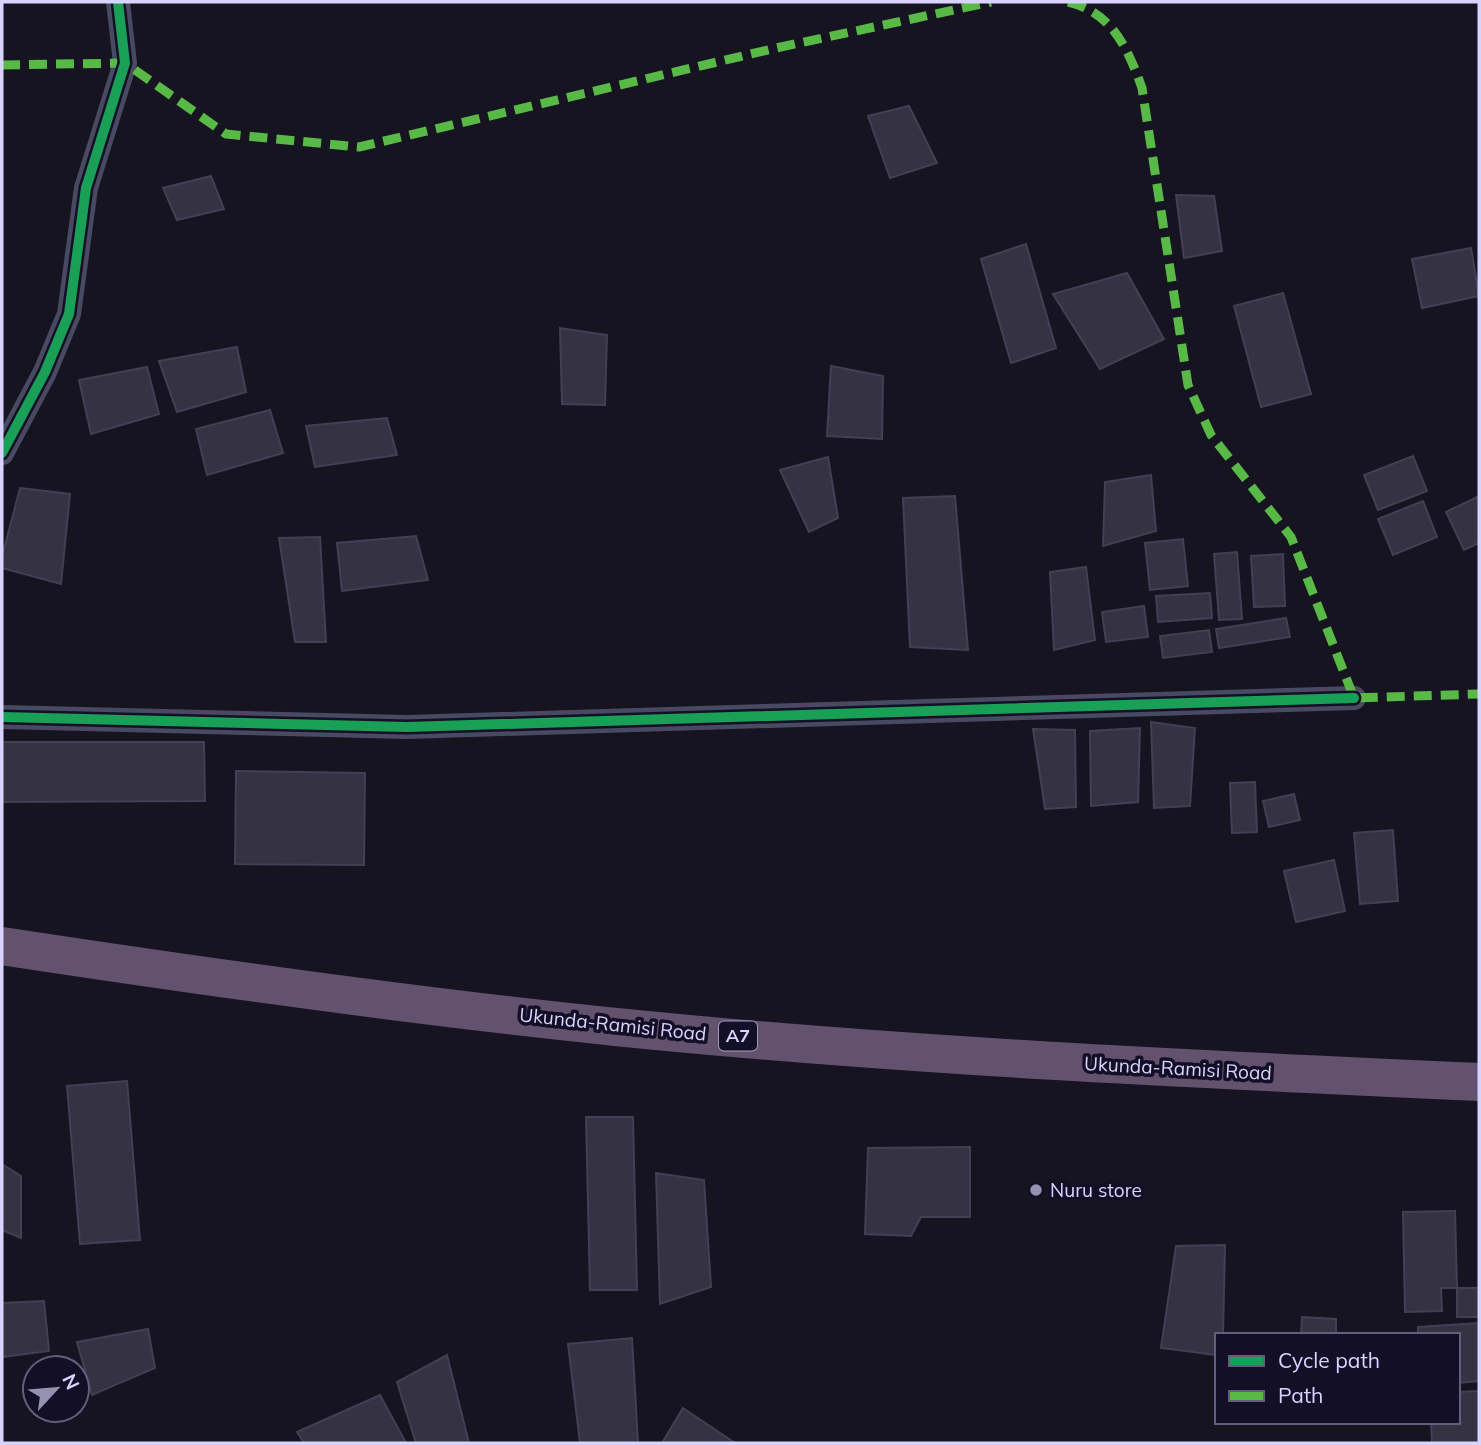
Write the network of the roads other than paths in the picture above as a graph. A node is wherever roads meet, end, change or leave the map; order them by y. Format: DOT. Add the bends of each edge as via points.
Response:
graph roads {
  1 [pos="118,2"];
  2 [pos="2,453"];
  3 [pos="1354,698"];
  4 [pos="2,717"];
  5 [pos="2,946"];
  6 [pos="1479,1083"];
  1 -- 2 [label="street" via="125,63 86,188 69,314 45,372"];
  3 -- 4 [label="street" via="407,727"];
  5 -- 6 [label="highway, Ukunda-Ramisi Road / A7" via="249,984 617,1027 1078,1063"];
}
